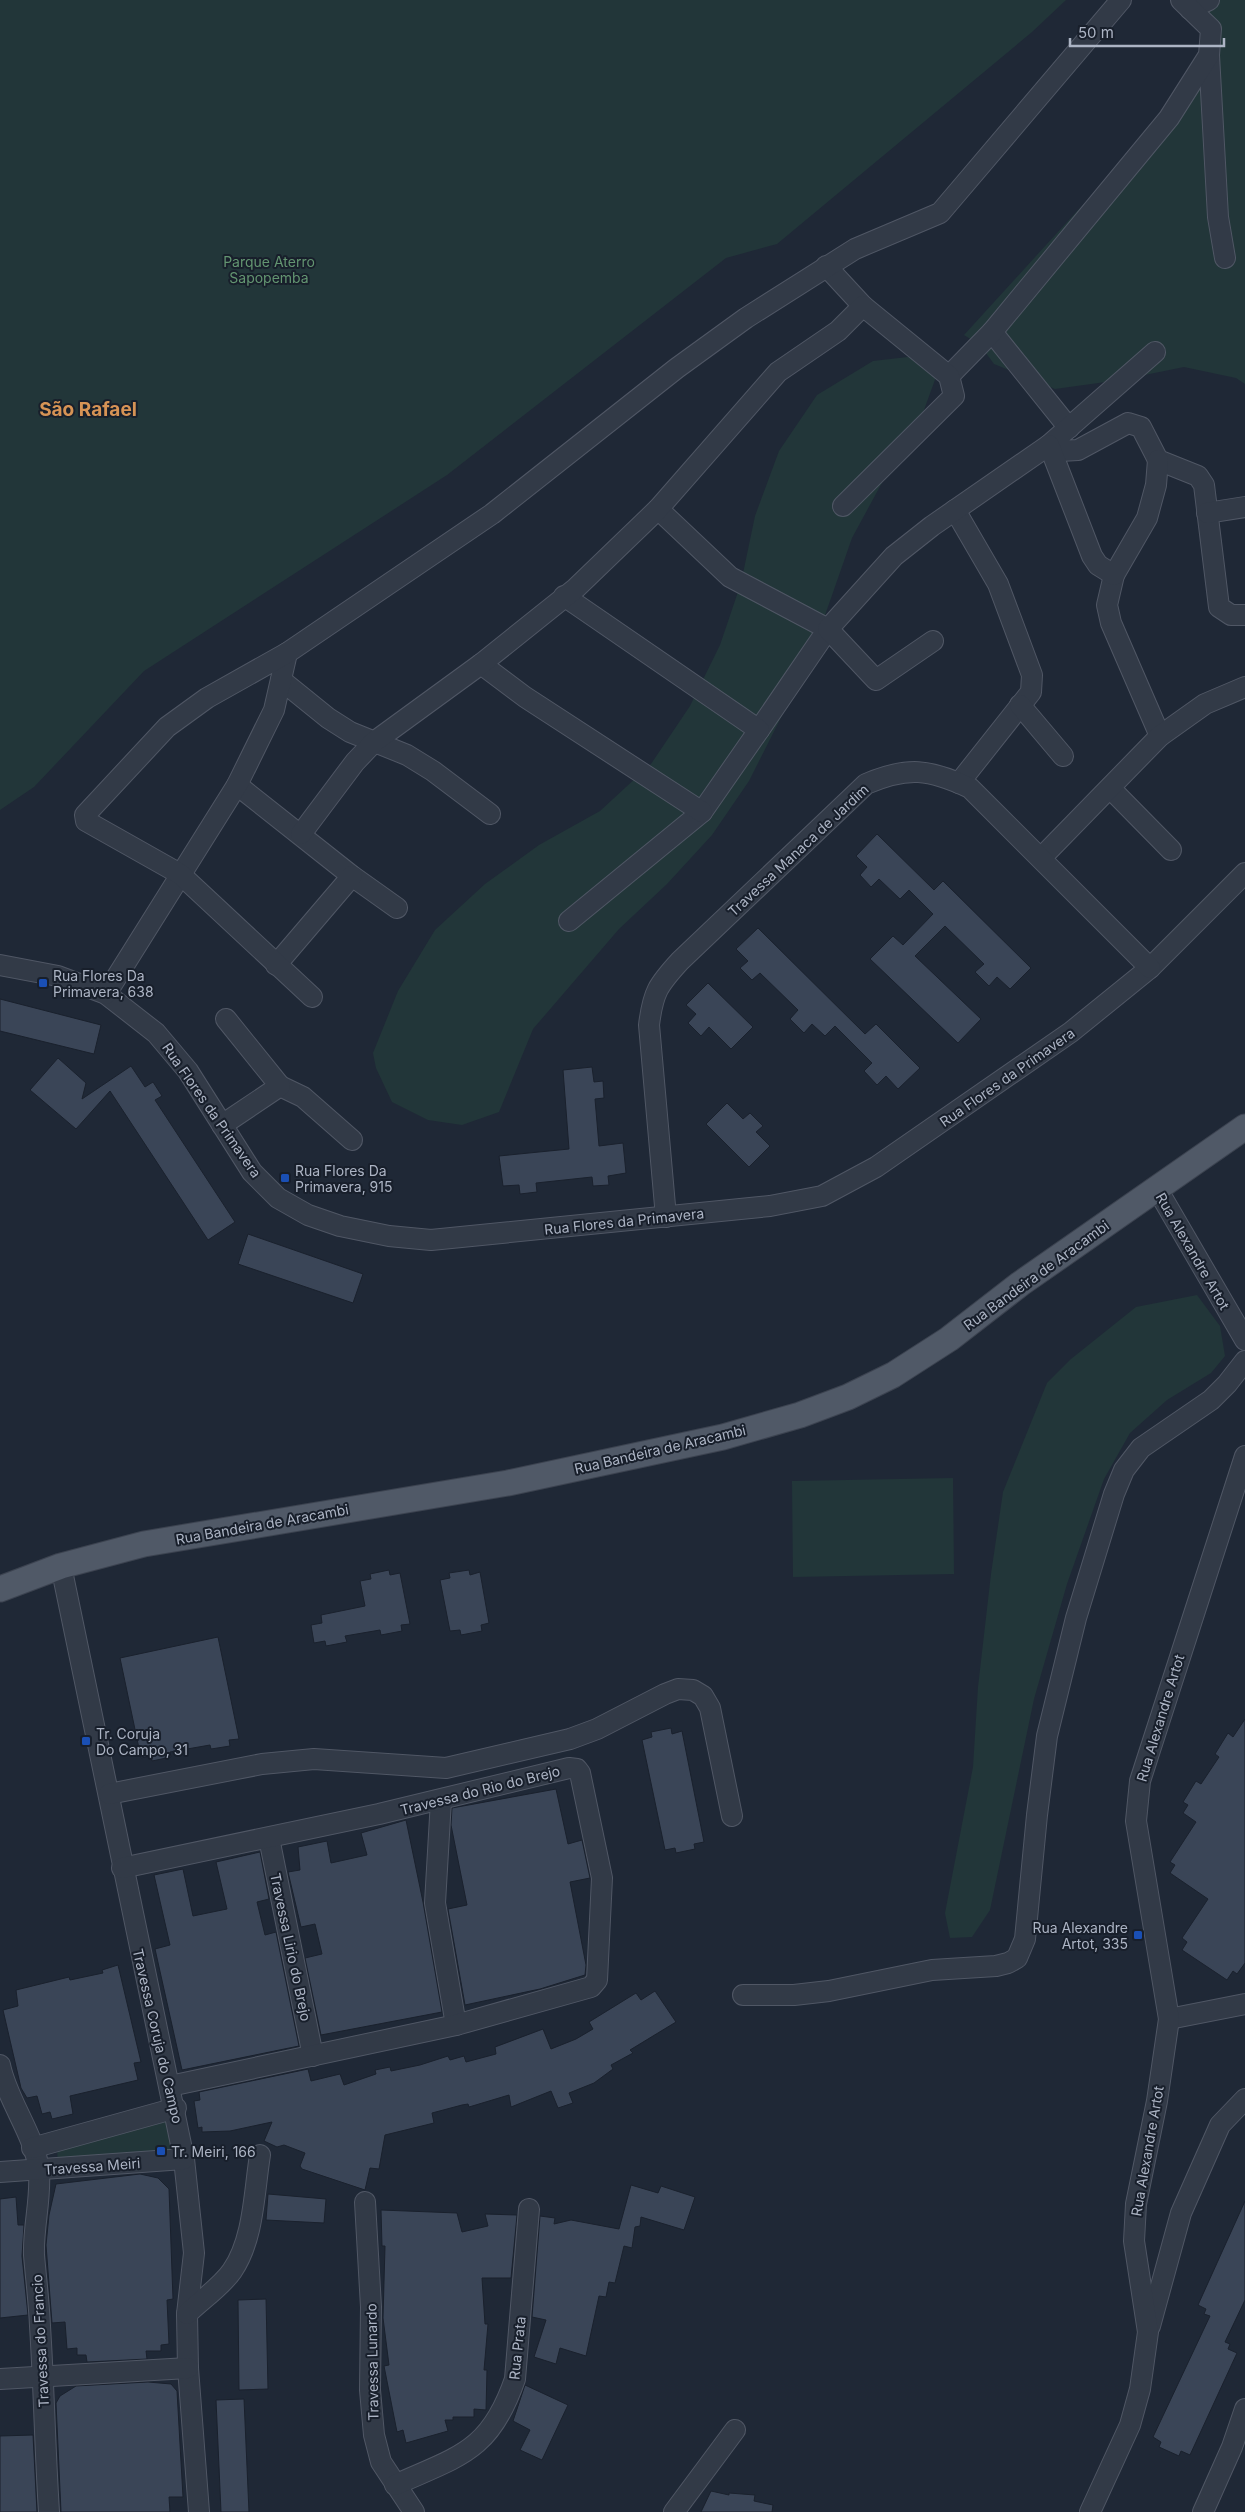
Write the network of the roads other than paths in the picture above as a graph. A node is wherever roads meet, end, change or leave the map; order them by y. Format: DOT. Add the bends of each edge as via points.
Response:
graph roads {
  1 [pos="1121,0"];
  2 [pos="1209,0"];
  3 [pos="1185,5"];
  4 [pos="1209,55"];
  5 [pos="1225,258"];
  6 [pos="826,266"];
  7 [pos="863,306"];
  8 [pos="992,332"];
  9 [pos="1155,352"];
  10 [pos="949,376"];
  11 [pos="1069,428"];
  12 [pos="1049,445"];
  13 [pos="1158,460"];
  14 [pos="843,506"];
  15 [pos="1245,507"];
  16 [pos="658,509"];
  17 [pos="955,510"];
  18 [pos="1207,513"];
  19 [pos="1114,575"];
  20 [pos="564,596"];
  21 [pos="1245,615"];
  22 [pos="828,629"];
  23 [pos="933,641"];
  24 [pos="287,653"];
  25 [pos="481,664"];
  26 [pos="281,680"];
  27 [pos="1245,687"];
  28 [pos="1020,705"];
  29 [pos="759,730"];
  30 [pos="1160,736"];
  31 [pos="374,742"];
  32 [pos="1064,756"];
  33 [pos="959,782"];
  34 [pos="237,785"];
  35 [pos="1110,788"];
  36 [pos="702,812"];
  37 [pos="490,814"];
  38 [pos="301,834"];
  39 [pos="1171,850"];
  40 [pos="1041,858"];
  41 [pos="1245,873"];
  42 [pos="180,874"];
  43 [pos="352,876"];
  44 [pos="397,908"];
  45 [pos="569,921"];
  46 [pos="0,965"];
  47 [pos="276,965"];
  48 [pos="1150,968"];
  49 [pos="106,994"];
  50 [pos="312,997"];
  51 [pos="226,1019"];
  52 [pos="280,1086"];
  53 [pos="222,1124"];
  54 [pos="1245,1127"];
  55 [pos="352,1140"];
  56 [pos="1156,1187"];
  57 [pos="666,1216"];
  58 [pos="1242,1326"];
  59 [pos="1245,1360"];
  60 [pos="1245,1456"];
  61 [pos="61,1566"];
  62 [pos="0,1589"];
  63 [pos="446,1768"];
  64 [pos="109,1794"];
  65 [pos="447,1799"];
  66 [pos="732,1816"];
  67 [pos="269,1838"];
  68 [pos="122,1868"];
  69 [pos="743,1995"];
  70 [pos="1245,2004"];
  71 [pos="1169,2019"];
  72 [pos="456,2025"];
  73 [pos="313,2056"];
  74 [pos="0,2065"];
  75 [pos="170,2086"];
  76 [pos="1245,2099"];
  77 [pos="176,2108"];
  78 [pos="32,2148"];
  79 [pos="260,2155"];
  80 [pos="184,2159"];
  81 [pos="39,2170"];
  82 [pos="0,2172"];
  83 [pos="365,2202"];
  84 [pos="529,2209"];
  85 [pos="187,2314"];
  86 [pos="1148,2332"];
  87 [pos="188,2368"];
  88 [pos="42,2376"];
  89 [pos="0,2379"];
  90 [pos="1245,2409"];
  91 [pos="735,2430"];
  92 [pos="395,2485"];
  93 [pos="48,2512"];
  94 [pos="199,2512"];
  95 [pos="414,2512"];
  96 [pos="674,2512"];
  97 [pos="1090,2512"];
  98 [pos="1203,2512"];
  1 -- 6 [label="street" via="940,213 855,249"];
  2 -- 3 [label="street"];
  3 -- 4 [label="street" via="1211,29"];
  4 -- 5 [label="street" via="1218,216"];
  4 -- 8 [label="street" via="1169,118"];
  6 -- 7 [label="street"];
  6 -- 24 [label="street" via="677,368 492,514"];
  7 -- 10 [label="street"];
  7 -- 16 [label="street" via="838,331 778,372"];
  8 -- 10 [label="street"];
  8 -- 11 [label="street"];
  9 -- 11 [label="street"];
  10 -- 14 [label="street" via="954,396"];
  11 -- 12 [label="street"];
  12 -- 13 [label="street" via="1060,451 1078,450 1128,423 1141,426"];
  12 -- 17 [label="street"];
  12 -- 19 [label="street" via="1092,556 1098,565"];
  13 -- 18 [label="street" via="1198,476 1204,485"];
  13 -- 19 [label="street" via="1156,486 1147,518"];
  15 -- 18 [label="street"];
  16 -- 20 [label="street"];
  16 -- 22 [label="street" via="730,576"];
  17 -- 22 [label="street" via="894,556"];
  17 -- 28 [label="street" via="998,584 1032,675 1031,692"];
  18 -- 21 [label="street" via="1219,608 1231,615"];
  19 -- 30 [label="street" via="1107,605 1111,623"];
  20 -- 25 [label="street"];
  20 -- 29 [label="street"];
  22 -- 23 [label="street" via="876,680"];
  22 -- 29 [label="street"];
  24 -- 26 [label="street"];
  24 -- 42 [label="street" via="208,698 168,727 85,815 86,821"];
  25 -- 31 [label="street"];
  25 -- 36 [label="street" via="525,697"];
  26 -- 31 [label="street" via="328,718"];
  26 -- 34 [label="street" via="274,710"];
  27 -- 30 [label="street" via="1205,704"];
  28 -- 32 [label="street"];
  28 -- 33 [label="street"];
  29 -- 36 [label="street"];
  30 -- 35 [label="street"];
  31 -- 37 [label="street" via="407,755"];
  31 -- 38 [label="street"];
  33 -- 40 [label="street, Travessa Manaca de Jardim" via="970,788"];
  33 -- 57 [label="street, Travessa Manaca de Jardim" via="943,775 908,772 888,775 866,784 661,981 652,1001 650,1025"];
  34 -- 38 [label="street"];
  34 -- 42 [label="street"];
  35 -- 39 [label="street"];
  35 -- 40 [label="street"];
  36 -- 45 [label="street"];
  38 -- 43 [label="street"];
  40 -- 48 [label="street, Travessa Manaca de Jardim"];
  41 -- 48 [label="street, Rua Flores da Primavera"];
  42 -- 47 [label="street"];
  42 -- 49 [label="street"];
  43 -- 44 [label="street"];
  43 -- 47 [label="street"];
  46 -- 49 [label="street, Rua Flores da Primavera" via="58,976"];
  47 -- 50 [label="street"];
  48 -- 57 [label="street, Rua Flores da Primavera" via="1071,1032 969,1104 876,1167 822,1196 770,1206"];
  49 -- 53 [label="street, Rua Flores da Primavera" via="156,1033 188,1071"];
  51 -- 52 [label="street"];
  52 -- 53 [label="street"];
  52 -- 55 [label="street" via="303,1097"];
  53 -- 57 [label="street, Rua Flores da Primavera" via="252,1172 278,1198 308,1215 340,1226 431,1240"];
  54 -- 56 [label="main road, Rua Bandeira de Aracambi"];
  56 -- 58 [label="street, Rua Alexandre Artot"];
  56 -- 61 [label="main road, Rua Bandeira de Aracambi" via="949,1339 892,1375 848,1397 800,1415 723,1437 508,1483 144,1544"];
  59 -- 69 [label="street" via="1211,1400 1141,1448 1124,1470 1114,1494 1076,1618 1047,1736 1025,1938 1017,1958 996,1966 932,1970 829,1991"];
  60 -- 71 [label="street, Rua Alexandre Artot" via="1140,1781 1136,1821"];
  61 -- 62 [label="main road, Rua Bandeira de Aracambi"];
  61 -- 64 [label="street, Travessa Coruja do Campo"];
  63 -- 64 [label="street" via="314,1759 262,1764"];
  63 -- 65 [label="street"];
  63 -- 66 [label="street" via="570,1739 597,1729 665,1694 678,1689 693,1690 703,1696 710,1708"];
  64 -- 68 [label="street, Travessa Coruja do Campo"];
  65 -- 67 [label="street, Travessa do Rio do Brejo"];
  65 -- 72 [label="street" via="435,1903"];
  65 -- 72 [label="street, Travessa do Rio do Brejo" via="569,1768 577,1770 602,1878 595,1985"];
  67 -- 68 [label="street, Travessa do Rio do Brejo"];
  67 -- 73 [label="street, Travessa Lirio do Brejo"];
  68 -- 75 [label="street, Travessa Coruja do Campo"];
  70 -- 71 [label="street"];
  71 -- 86 [label="street, Rua Alexandre Artot" via="1157,2101 1136,2204 1134,2241"];
  72 -- 73 [label="street, Travessa do Rio do Brejo"];
  73 -- 75 [label="street, Travessa do Rio do Brejo"];
  74 -- 78 [label="street, Travessa do Francio"];
  75 -- 77 [label="street, Travessa Coruja do Campo"];
  76 -- 86 [label="street" via="1220,2124 1181,2213"];
  77 -- 78 [label="street"];
  77 -- 80 [label="street, Travessa Coruja do Campo"];
  78 -- 81 [label="street, Travessa do Francio"];
  79 -- 85 [label="street" via="247,2237 232,2272"];
  80 -- 81 [label="street, Travessa Meiri"];
  80 -- 85 [label="street, Travessa Coruja do Campo" via="194,2254"];
  81 -- 82 [label="street, Travessa Meiri"];
  81 -- 88 [label="street, Travessa do Francio" via="34,2239"];
  83 -- 92 [label="street, Travessa Lunardo" via="374,2435 381,2462"];
  84 -- 92 [label="street, Rua Prata" via="515,2378 506,2405 490,2430 468,2452"];
  85 -- 87 [label="street, Travessa Coruja do Campo"];
  86 -- 97 [label="street, Rua Alexandre Artot" via="1140,2389 1130,2425"];
  87 -- 88 [label="street"];
  87 -- 94 [label="street, Travessa Coruja do Campo"];
  88 -- 89 [label="street"];
  88 -- 93 [label="street, Travessa do Francio"];
  90 -- 98 [label="street"];
  91 -- 96 [label="street"];
  92 -- 95 [label="street, Travessa Lunardo"];
}
